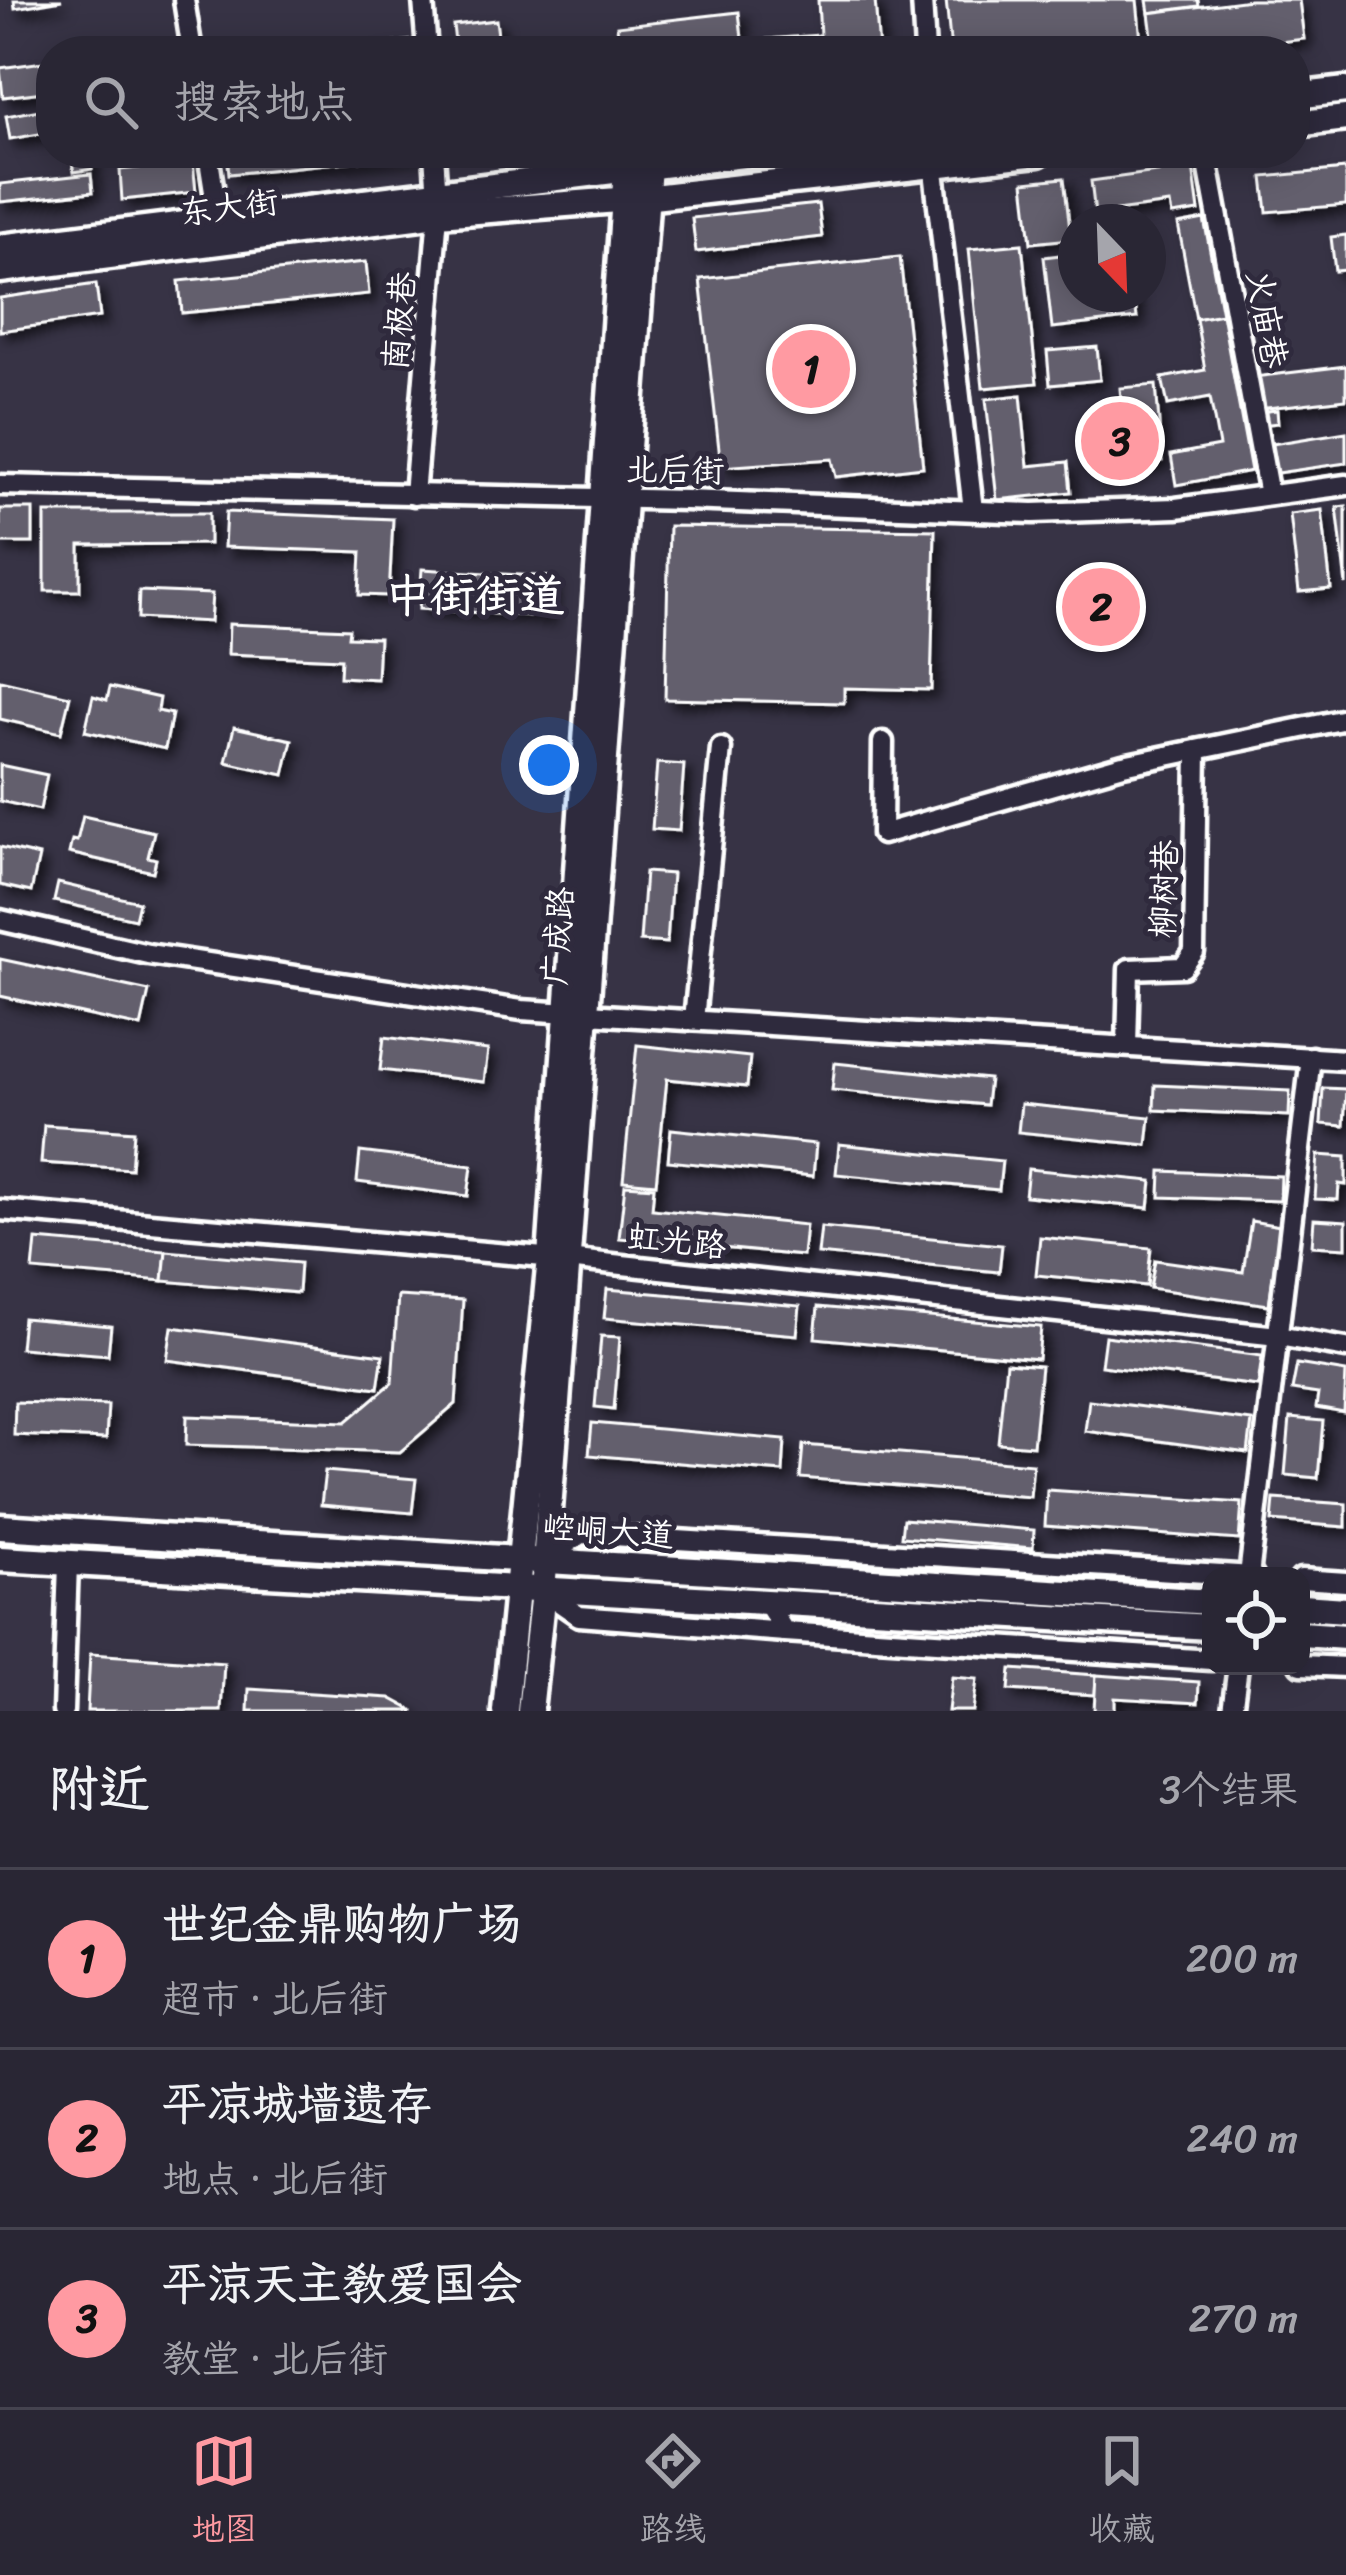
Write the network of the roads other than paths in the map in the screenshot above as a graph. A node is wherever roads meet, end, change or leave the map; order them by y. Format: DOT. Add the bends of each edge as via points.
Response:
graph roads {
  1 [pos="184,0"];
  2 [pos="423,0"];
  3 [pos="922,0"];
  4 [pos="190,36"];
  5 [pos="426,36"];
  6 [pos="925,36"];
  7 [pos="1346,90"];
  8 [pos="1310,94"];
  9 [pos="1346,118"];
  10 [pos="1310,122"];
  11 [pos="210,168"];
  12 [pos="435,168"];
  13 [pos="632,168"];
  14 [pos="638,168"];
  15 [pos="866,168"];
  16 [pos="934,168"];
  17 [pos="1209,168"];
  18 [pos="635,199"];
  19 [pos="438,203"];
  20 [pos="219,231"];
  21 [pos="0,247"];
  22 [pos="0,270"];
  23 [pos="1346,484"];
  24 [pos="0,485"];
  25 [pos="414,495"];
  26 [pos="1268,495"];
  27 [pos="613,499"];
  28 [pos="973,510"];
  29 [pos="1346,719"];
  30 [pos="883,742"];
  31 [pos="721,748"];
  32 [pos="1197,750"];
  33 [pos="0,920"];
  34 [pos="576,1013"];
  35 [pos="694,1020"];
  36 [pos="1127,1046"];
  37 [pos="1311,1058"];
  38 [pos="1346,1060"];
  39 [pos="0,1210"];
  40 [pos="559,1258"];
  41 [pos="1278,1336"];
  42 [pos="1346,1348"];
  43 [pos="0,1527"];
  44 [pos="0,1559"];
  45 [pos="532,1559"];
  46 [pos="68,1563"];
  47 [pos="1251,1567"];
  48 [pos="1202,1573"];
  49 [pos="1310,1580"];
  50 [pos="1346,1582"];
  51 [pos="517,1590"];
  52 [pos="543,1591"];
  53 [pos="1202,1601"];
  54 [pos="767,1603"];
  55 [pos="1310,1608"];
  56 [pos="1346,1610"];
  57 [pos="1202,1627"];
  58 [pos="785,1632"];
  59 [pos="1310,1635"];
  60 [pos="1346,1637"];
  61 [pos="1202,1659"];
  62 [pos="1310,1665"];
  63 [pos="1346,1667"];
  64 [pos="1237,1675"];
  65 [pos="62,1711"];
  66 [pos="505,1711"];
  67 [pos="530,1711"];
  68 [pos="1232,1711"];
  1 -- 4 [label="street"];
  2 -- 5 [label="street"];
  3 -- 6 [label="street"];
  7 -- 8 [label="main road"];
  9 -- 10 [label="main road"];
  11 -- 20 [label="street"];
  12 -- 19 [label="street, 南极巷"];
  13 -- 19 [label="main road, 东大街"];
  14 -- 18 [label="main road, 广成路"];
  15 -- 18 [label="main road, 东大街"];
  16 -- 28 [label="street"];
  17 -- 26 [label="street, 火庙巷"];
  18 -- 19 [label="main road, 东大街"];
  18 -- 27 [label="main road, 广成路"];
  19 -- 20 [label="main road, 东大街"];
  19 -- 25 [label="street, 南极巷"];
  20 -- 21 [label="main road, 东大街"];
  20 -- 22 [label="main road, 东大街"];
  23 -- 26 [label="street, 北后街"];
  24 -- 25 [label="street, 北后街"];
  25 -- 27 [label="street, 北后街"];
  26 -- 28 [label="street, 北后街" via="1176,508"];
  27 -- 28 [label="street, 北后街"];
  27 -- 34 [label="main road, 广成路"];
  29 -- 32 [label="street"];
  30 -- 32 [label="street" via="882,834"];
  31 -- 35 [label="street"];
  32 -- 36 [label="street, 柳树巷" via="1194,952 1183,967 1130,969"];
  33 -- 34 [label="street" via="148,954"];
  34 -- 35 [label="street"];
  34 -- 40 [label="main road, 广成路"];
  35 -- 36 [label="street"];
  36 -- 37 [label="street"];
  37 -- 38 [label="street"];
  37 -- 41 [label="street"];
  39 -- 40 [label="street, 虹光路"];
  40 -- 41 [label="street, 虹光路"];
  40 -- 45 [label="main road, 广成路"];
  41 -- 42 [label="street, 虹光路"];
  41 -- 47 [label="street"];
  43 -- 45 [label="main road, 崆峒大道"];
  44 -- 46 [label="main road, 崆峒大道"];
  45 -- 48 [label="street" via="581,1534"];
  45 -- 51 [label="main road, 广成路"];
  45 -- 52 [label="main road, 广成路"];
  45 -- 53 [label="main road, 崆峒大道"];
  46 -- 51 [label="main road, 崆峒大道"];
  46 -- 65 [label="street"];
  49 -- 50 [label="street"];
  51 -- 52 [label="main road, 崆峒大道"];
  51 -- 66 [label="main road, 广成路"];
  52 -- 54 [label="main road, 崆峒大道"];
  52 -- 58 [label="street" via="579,1616"];
  52 -- 67 [label="main road, 广成路"];
  54 -- 57 [label="main road, 崆峒大道"];
  54 -- 58 [label="street"];
  55 -- 56 [label="main road"];
  58 -- 61 [label="street"];
  59 -- 60 [label="main road"];
  62 -- 63 [label="street"];
  64 -- 68 [label="street"];
}
